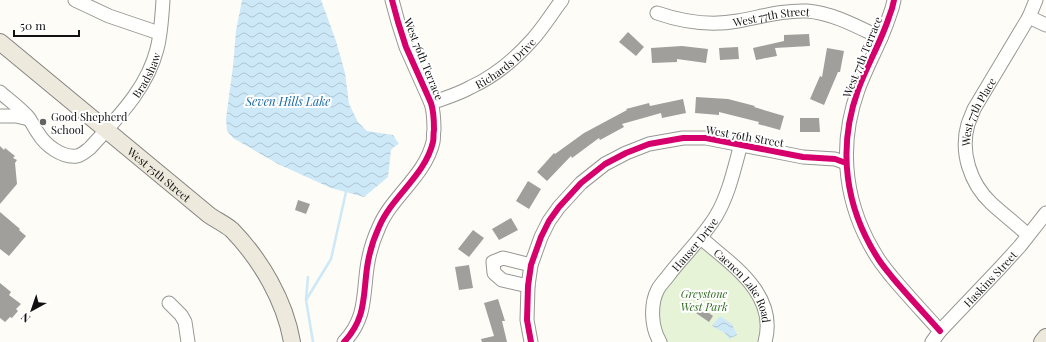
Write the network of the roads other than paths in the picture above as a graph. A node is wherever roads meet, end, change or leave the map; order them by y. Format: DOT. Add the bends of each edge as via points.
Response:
graph roads {
  1 [pos="75,0"];
  2 [pos="163,0"];
  3 [pos="392,0"];
  4 [pos="562,0"];
  5 [pos="894,0"];
  6 [pos="1036,0"];
  7 [pos="657,13"];
  8 [pos="1029,17"];
  9 [pos="1046,25"];
  10 [pos="160,33"];
  11 [pos="881,38"];
  12 [pos="0,42"];
  13 [pos="0,92"];
  14 [pos="431,103"];
  15 [pos="0,116"];
  16 [pos="29,119"];
  17 [pos="106,130"];
  18 [pos="741,144"];
  19 [pos="846,164"];
  20 [pos="1046,213"];
  21 [pos="209,215"];
  22 [pos="1028,235"];
  23 [pos="701,238"];
  24 [pos="531,265"];
  25 [pos="528,286"];
  26 [pos="169,303"];
  27 [pos="940,331"];
  28 [pos="1046,337"];
  29 [pos="188,342"];
  30 [pos="282,342"];
  31 [pos="292,342"];
  32 [pos="344,342"];
  33 [pos="532,342"];
  34 [pos="660,342"];
  35 [pos="765,342"];
  36 [pos="932,342"];
  37 [pos="1042,342"];
  1 -- 10 [label="street" via="109,16"];
  2 -- 10 [label="street"];
  3 -- 14 [label="street, West 76th Terrace" via="406,47"];
  4 -- 14 [label="street, Richards Drive" via="533,39 498,72 472,87"];
  5 -- 11 [label="street, West 77th Terrace"];
  6 -- 8 [label="street, West 77th Place"];
  7 -- 11 [label="street, West 77th Street" via="683,20 722,23 779,12 807,11 841,19"];
  8 -- 9 [label="street"];
  8 -- 22 [label="street, West 77th Place" via="974,109 966,139 968,164 979,189"];
  10 -- 17 [label="street, Bradshaw" via="155,56 140,88"];
  11 -- 19 [label="street, West 77th Terrace" via="852,108"];
  12 -- 17 [label="main road, West 75th Street"];
  13 -- 16 [label="street, Bradshaw"];
  14 -- 32 [label="street, West 76th Terrace" via="434,121 433,142 426,161 388,210 380,225 369,254 362,313 351,335"];
  15 -- 16 [label="street"];
  16 -- 17 [label="street, Bradshaw" via="47,144 56,151 68,155 82,154"];
  17 -- 21 [label="main road, West 75th Street"];
  18 -- 19 [label="street, West 76th Street" via="802,157 834,159"];
  18 -- 23 [label="street, Hauser Drive" via="723,204"];
  18 -- 24 [label="street, West 76th Street" via="706,138 683,138 648,144 605,164 581,183 559,207 541,237"];
  19 -- 27 [label="street, West 77th Terrace" via="849,188 865,236 880,261"];
  20 -- 22 [label="street, Haskins Street"];
  21 -- 30 [label="main road, West 75th Street" via="264,291"];
  21 -- 31 [label="main road, West 75th Street" via="230,229 265,273 285,314"];
  22 -- 27 [label="street, Haskins Street"];
  23 -- 34 [label="street, Hauser Drive" via="676,266 655,296 653,320"];
  23 -- 35 [label="street, Caenen Lake Road" via="747,279 760,296 767,323"];
  24 -- 25 [label="street, West 76th Street"];
  24 -- 25 [label="street" via="503,258 493,262 494,273 502,280"];
  25 -- 33 [label="street, West 76th Street" via="527,320"];
  26 -- 29 [label="street" via="185,322"];
  27 -- 36 [label="street, Haskins Street"];
  28 -- 37 [label="main road"];
}
